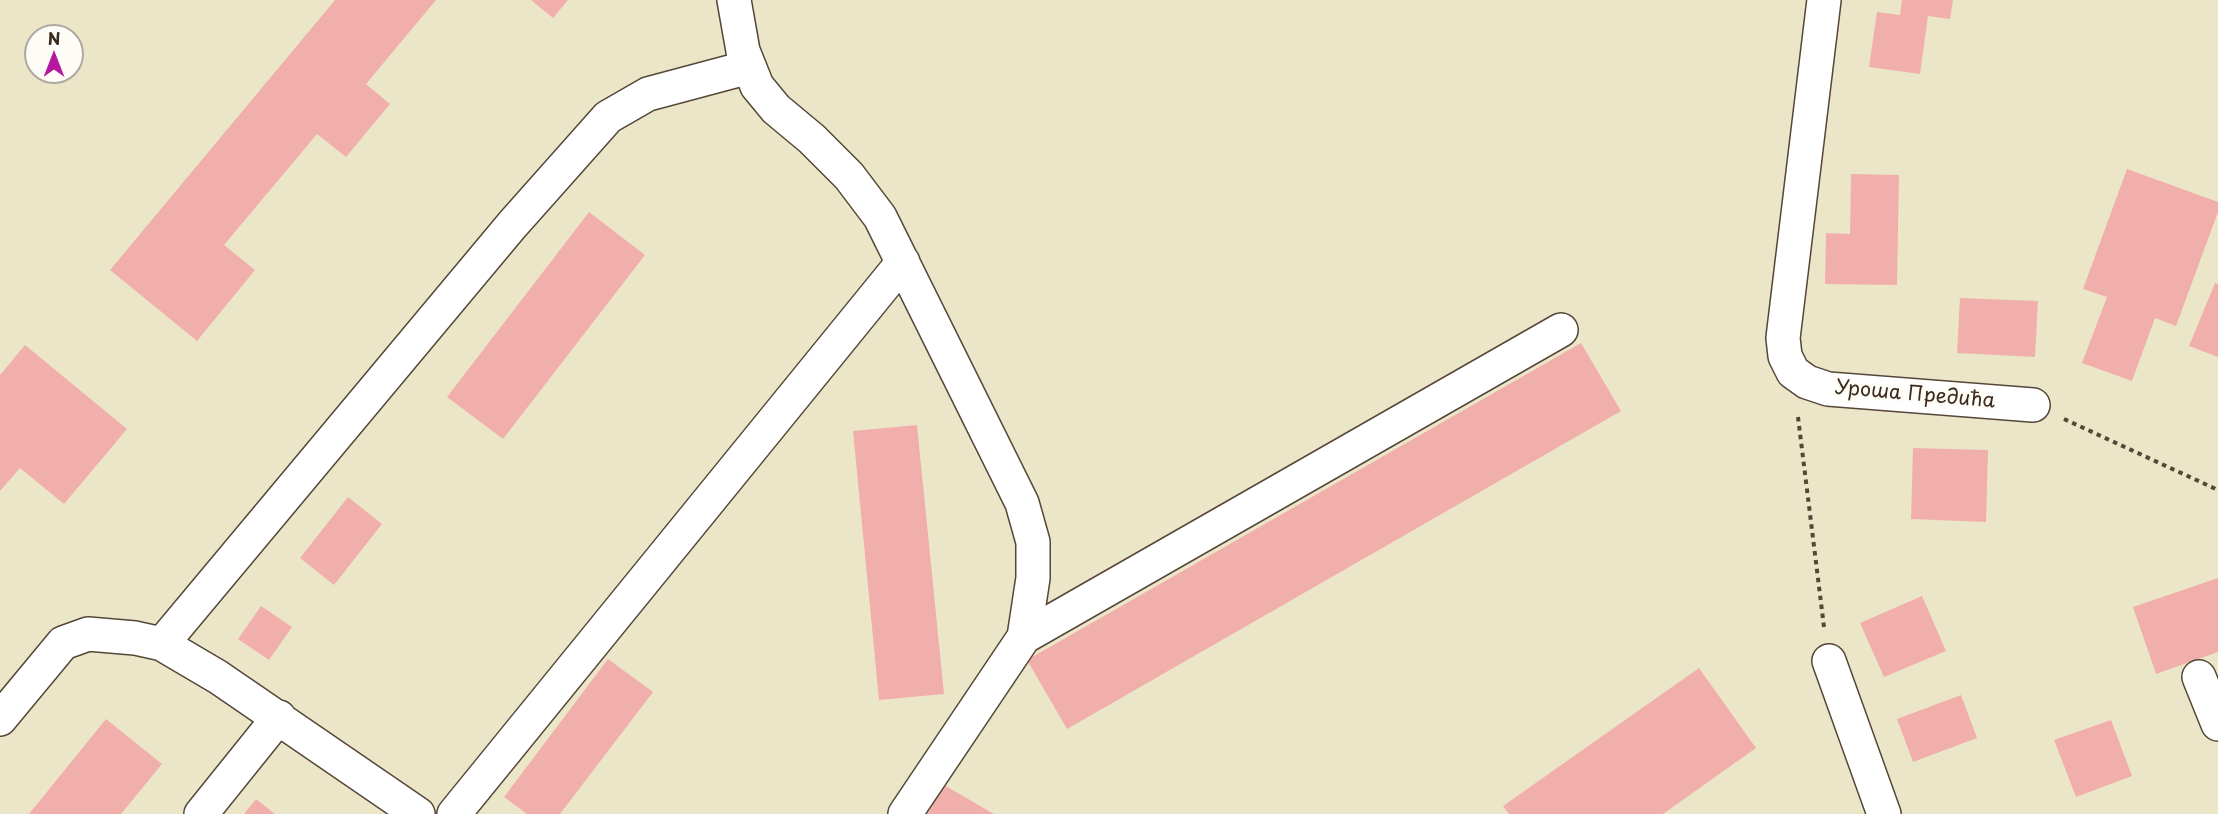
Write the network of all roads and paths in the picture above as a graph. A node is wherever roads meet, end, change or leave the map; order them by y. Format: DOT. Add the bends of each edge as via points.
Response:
graph roads {
  1 [pos="734,0"];
  2 [pos="1824,0"];
  3 [pos="749,67"];
  4 [pos="903,262"];
  5 [pos="1561,330"];
  6 [pos="1793,372"];
  7 [pos="2033,405"];
  8 [pos="2218,490"];
  9 [pos="1024,637"];
  10 [pos="162,644"];
  11 [pos="1829,661"];
  12 [pos="2199,677"];
  13 [pos="279,717"];
  14 [pos="0,719"];
  15 [pos="2218,724"];
  16 [pos="201,814"];
  17 [pos="418,814"];
  18 [pos="454,814"];
  19 [pos="904,814"];
  20 [pos="1884,814"];
  1 -- 3 [label="street"];
  2 -- 6 [label="street" via="1783,338 1785,356"];
  3 -- 4 [label="street" via="776,109 849,176 880,218"];
  3 -- 10 [label="street" via="648,94 608,117 512,225"];
  4 -- 9 [label="street" via="1022,503 1033,542 1033,578"];
  4 -- 18 [label="street"];
  5 -- 9 [label="street"];
  6 -- 7 [label="street, Уроша Предића" via="1828,389"];
  6 -- 11 [label="path"];
  7 -- 8 [label="path"];
  9 -- 19 [label="street"];
  10 -- 13 [label="street"];
  10 -- 14 [label="street" via="108,634 88,634 63,643"];
  11 -- 20 [label="street"];
  12 -- 15 [label="street"];
  13 -- 16 [label="street"];
  13 -- 17 [label="street"];
}
